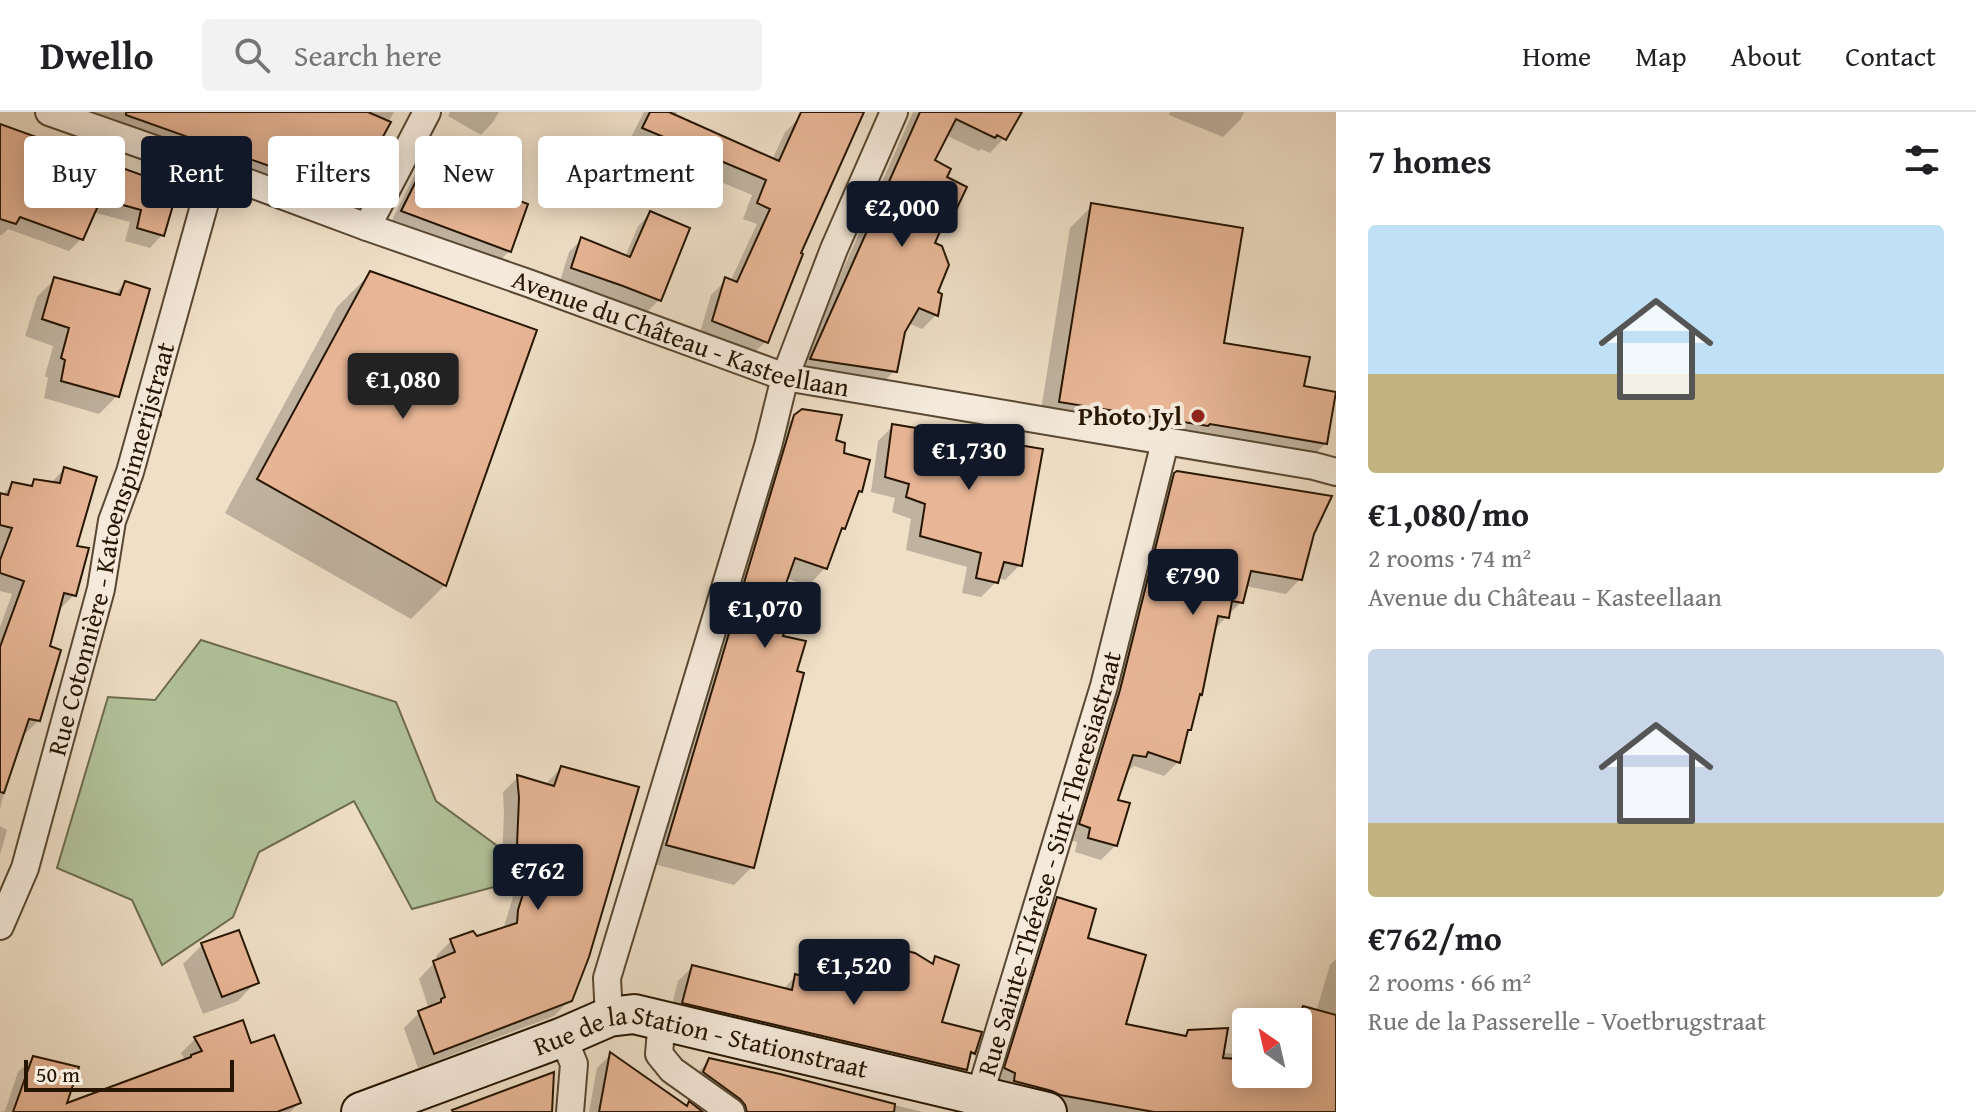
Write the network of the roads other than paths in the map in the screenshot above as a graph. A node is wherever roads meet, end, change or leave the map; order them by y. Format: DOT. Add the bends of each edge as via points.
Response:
graph roads {
  1 [pos="49,112"];
  2 [pos="427,112"];
  3 [pos="894,112"];
  4 [pos="141,144"];
  5 [pos="252,184"];
  6 [pos="203,208"];
  7 [pos="367,227"];
  8 [pos="785,377"];
  9 [pos="1165,442"];
  10 [pos="1336,472"];
  11 [pos="0,926"];
  12 [pos="609,1017"];
  13 [pos="662,1019"];
  14 [pos="563,1037"];
  15 [pos="979,1097"];
  16 [pos="361,1112"];
  17 [pos="570,1112"];
  18 [pos="731,1112"];
  19 [pos="1047,1112"];
  1 -- 4 [label="street, Avenue du Château - Kasteellaan"];
  2 -- 7 [label="street"];
  3 -- 8 [label="street"];
  5 -- 7 [label="street, Avenue du Château - Kasteellaan"];
  6 -- 11 [label="street, Rue Cotonnière - Katoenspinnerijstraat" via="112,521 101,589 25,868"];
  7 -- 8 [label="street, Avenue du Château - Kasteellaan"];
  8 -- 9 [label="street, Avenue du Château - Kasteellaan"];
  8 -- 12 [label="street" via="607,978"];
  9 -- 10 [label="street, Avenue du Château - Kasteellaan"];
  9 -- 15 [label="street, Rue Sainte-Thérèse - Sint-Theresiastraat" via="1104,686"];
  12 -- 13 [label="street, Rue de la Station - Stationstraat"];
  12 -- 14 [label="street, Rue de la Station - Stationstraat"];
  13 -- 15 [label="street, Rue de la Station - Stationstraat"];
  13 -- 18 [label="street" via="659,1054 672,1070"];
  14 -- 16 [label="street, Rue de la Station - Stationstraat"];
  14 -- 17 [label="street" via="574,1064"];
  15 -- 19 [label="street, Rue de la Station - Stationstraat"];
}
